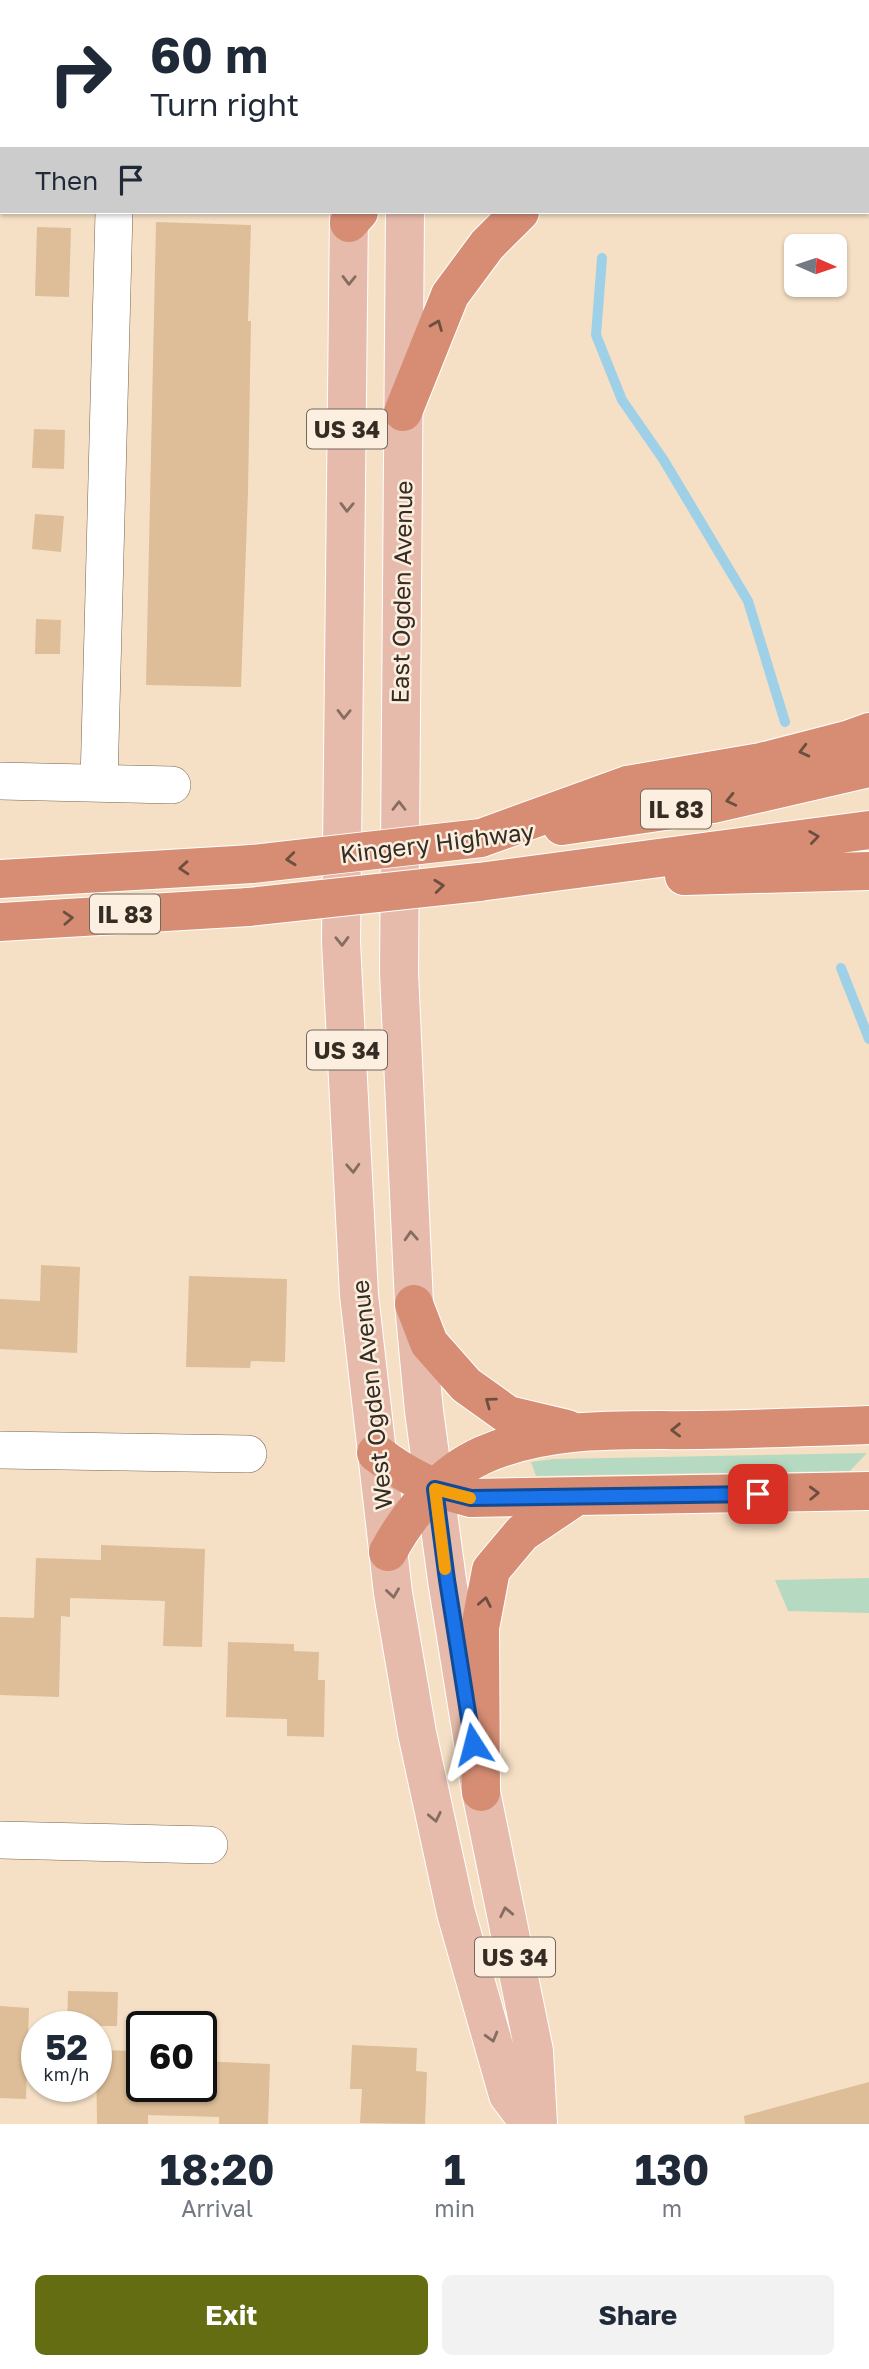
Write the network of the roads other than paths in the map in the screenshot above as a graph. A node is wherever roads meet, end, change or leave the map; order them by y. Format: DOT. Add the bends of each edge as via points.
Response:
graph roads {
  1 [pos="114,214"];
  2 [pos="405,214"];
  3 [pos="518,214"];
  4 [pos="349,215"];
  5 [pos="403,412"];
  6 [pos="869,732"];
  7 [pos="869,768"];
  8 [pos="0,780"];
  9 [pos="99,783"];
  10 [pos="172,785"];
  11 [pos="869,830"];
  12 [pos="481,838"];
  13 [pos="869,871"];
  14 [pos="0,879"];
  15 [pos="479,882"];
  16 [pos="0,922"];
  17 [pos="398,972"];
  18 [pos="414,1304"];
  19 [pos="869,1425"];
  20 [pos="576,1431"];
  21 [pos="0,1450"];
  22 [pos="376,1453"];
  23 [pos="248,1454"];
  24 [pos="435,1489"];
  25 [pos="869,1491"];
  26 [pos="574,1498"];
  27 [pos="388,1552"];
  28 [pos="481,1792"];
  29 [pos="0,1840"];
  30 [pos="209,1845"];
  31 [pos="530,2124"];
  32 [pos="538,2124"];
  1 -- 9 [label="street"];
  2 -- 5 [label="main road, East Ogden Avenue / US 34"];
  5 -- 3 [label="highway, one-way" via="450,295 487,245"];
  4 -- 22 [label="main road, West Ogden Avenue / US 34, one-way" via="341,942 359,1295"];
  17 -- 5 [label="main road, East Ogden Avenue / US 34, one-way"];
  6 -- 12 [label="highway, one-way" via="761,762 627,785"];
  7 -- 12 [label="highway, Kingery Highway / IL 83, one-way" via="713,804"];
  8 -- 9 [label="street"];
  9 -- 10 [label="street"];
  15 -- 11 [label="highway, Kingery Highway / IL 83, one-way"];
  12 -- 14 [label="highway, Kingery Highway / IL 83, one-way, bridge" via="252,864"];
  13 -- 15 [label="highway"];
  16 -- 15 [label="highway, Kingery Highway / IL 83, one-way, bridge" via="250,906"];
  18 -- 17 [label="main road, West Ogden Avenue / US 34, one-way"];
  20 -- 18 [label="highway, one-way" via="508,1415 466,1385 429,1343"];
  18 -- 24 [label="main road, West Ogden Avenue / US 34"];
  19 -- 20 [label="highway, one-way"];
  20 -- 24 [label="highway" via="482,1455"];
  21 -- 23 [label="street"];
  22 -- 24 [label="highway"];
  22 -- 27 [label="main road, West Ogden Avenue / US 34"];
  24 -- 26 [label="highway" via="471,1498"];
  24 -- 27 [label="highway" via="416,1508"];
  24 -- 28 [label="main road, West Ogden Avenue / US 34"];
  26 -- 25 [label="highway, one-way"];
  28 -- 26 [label="highway, one-way" via="480,1628 491,1570 522,1533"];
  27 -- 31 [label="main road, West Ogden Avenue / US 34, one-way" via="417,1732 456,1913 508,2095"];
  32 -- 28 [label="main road, West Ogden Avenue / US 34, one-way" via="534,2051"];
  29 -- 30 [label="street"];
}
